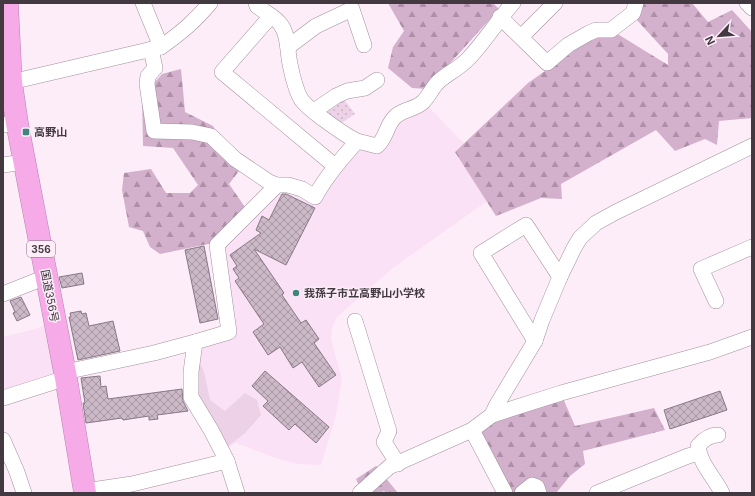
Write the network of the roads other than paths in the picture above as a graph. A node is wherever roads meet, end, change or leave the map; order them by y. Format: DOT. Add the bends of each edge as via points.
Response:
graph roads {
  1 [pos="7,3"];
  2 [pos="143,3"];
  3 [pos="210,3"];
  4 [pos="256,3"];
  5 [pos="513,3"];
  6 [pos="555,3"];
  7 [pos="636,3"];
  8 [pos="747,3"];
  9 [pos="752,8"];
  10 [pos="271,16"];
  11 [pos="500,17"];
  12 [pos="521,37"];
  13 [pos="364,45"];
  14 [pos="288,47"];
  15 [pos="156,48"];
  16 [pos="6,49"];
  17 [pos="377,80"];
  18 [pos="10,82"];
  19 [pos="314,111"];
  20 [pos="10,124"];
  21 [pos="357,141"];
  22 [pos="752,146"];
  23 [pos="14,164"];
  24 [pos="335,166"];
  25 [pos="277,185"];
  26 [pos="752,247"];
  27 [pos="46,277"];
  28 [pos="560,277"];
  29 [pos="3,294"];
  30 [pos="716,301"];
  31 [pos="355,321"];
  32 [pos="752,337"];
  33 [pos="535,341"];
  34 [pos="195,342"];
  35 [pos="66,375"];
  36 [pos="3,398"];
  37 [pos="492,415"];
  38 [pos="472,430"];
  39 [pos="718,435"];
  40 [pos="3,440"];
  41 [pos="699,453"];
  42 [pos="227,461"];
  43 [pos="398,464"];
  44 [pos="85,492"];
  45 [pos="24,493"];
  46 [pos="237,493"];
  47 [pos="360,493"];
  48 [pos="505,493"];
  49 [pos="522,493"];
  50 [pos="539,493"];
  51 [pos="597,493"];
  52 [pos="722,493"];
  1 -- 16 [label="highway, 国道356号 / 356"];
  2 -- 15 [label="street"];
  3 -- 15 [label="street" via="182,32"];
  4 -- 10 [label="street"];
  5 -- 11 [label="street"];
  6 -- 12 [label="street"];
  7 -- 12 [label="street" via="633,13 611,30 596,30 589,33 568,45 547,64"];
  8 -- 9 [label="street"];
  10 -- 14 [label="street" via="284,30"];
  10 -- 24 [label="street" via="222,72"];
  11 -- 12 [label="street"];
  11 -- 21 [label="street" via="460,67 438,82 423,102 395,117 377,146"];
  13 -- 14 [label="street" via="352,9 316,26"];
  14 -- 19 [label="street" via="298,93 303,102"];
  15 -- 18 [label="street"];
  15 -- 25 [label="street" via="155,68 148,76 147,84 154,132 192,132 211,136 235,158"];
  16 -- 18 [label="highway, 国道356号 / 356"];
  17 -- 19 [label="street" via="365,88 336,96"];
  18 -- 20 [label="highway, 国道356号 / 356"];
  19 -- 21 [label="street"];
  20 -- 23 [label="highway, 国道356号 / 356"];
  21 -- 24 [label="street"];
  22 -- 28 [label="street" via="596,223 580,238"];
  23 -- 27 [label="highway, 国道356号 / 356"];
  24 -- 25 [label="street" via="315,196 302,189"];
  25 -- 34 [label="street" via="217,245 229,332"];
  26 -- 30 [label="street" via="701,269"];
  27 -- 29 [label="street"];
  27 -- 35 [label="highway, 国道356号 / 356"];
  28 -- 33 [label="street"];
  28 -- 33 [label="street" via="526,226 481,253"];
  31 -- 43 [label="street" via="389,431 384,442"];
  32 -- 37 [label="street" via="710,352"];
  33 -- 37 [label="street"];
  34 -- 35 [label="street"];
  34 -- 42 [label="street" via="190,372 191,397"];
  35 -- 36 [label="street"];
  35 -- 44 [label="highway, 国道356号 / 356"];
  37 -- 38 [label="street"];
  38 -- 43 [label="street"];
  38 -- 48 [label="street"];
  39 -- 41 [label="street" via="701,442 698,446"];
  40 -- 45 [label="street"];
  41 -- 51 [label="street"];
  41 -- 52 [label="street" via="704,466"];
  42 -- 44 [label="street" via="132,484"];
  42 -- 46 [label="street"];
  43 -- 47 [label="street" via="389,467"];
  49 -- 50 [label="street" via="532,485 537,487"];
}
